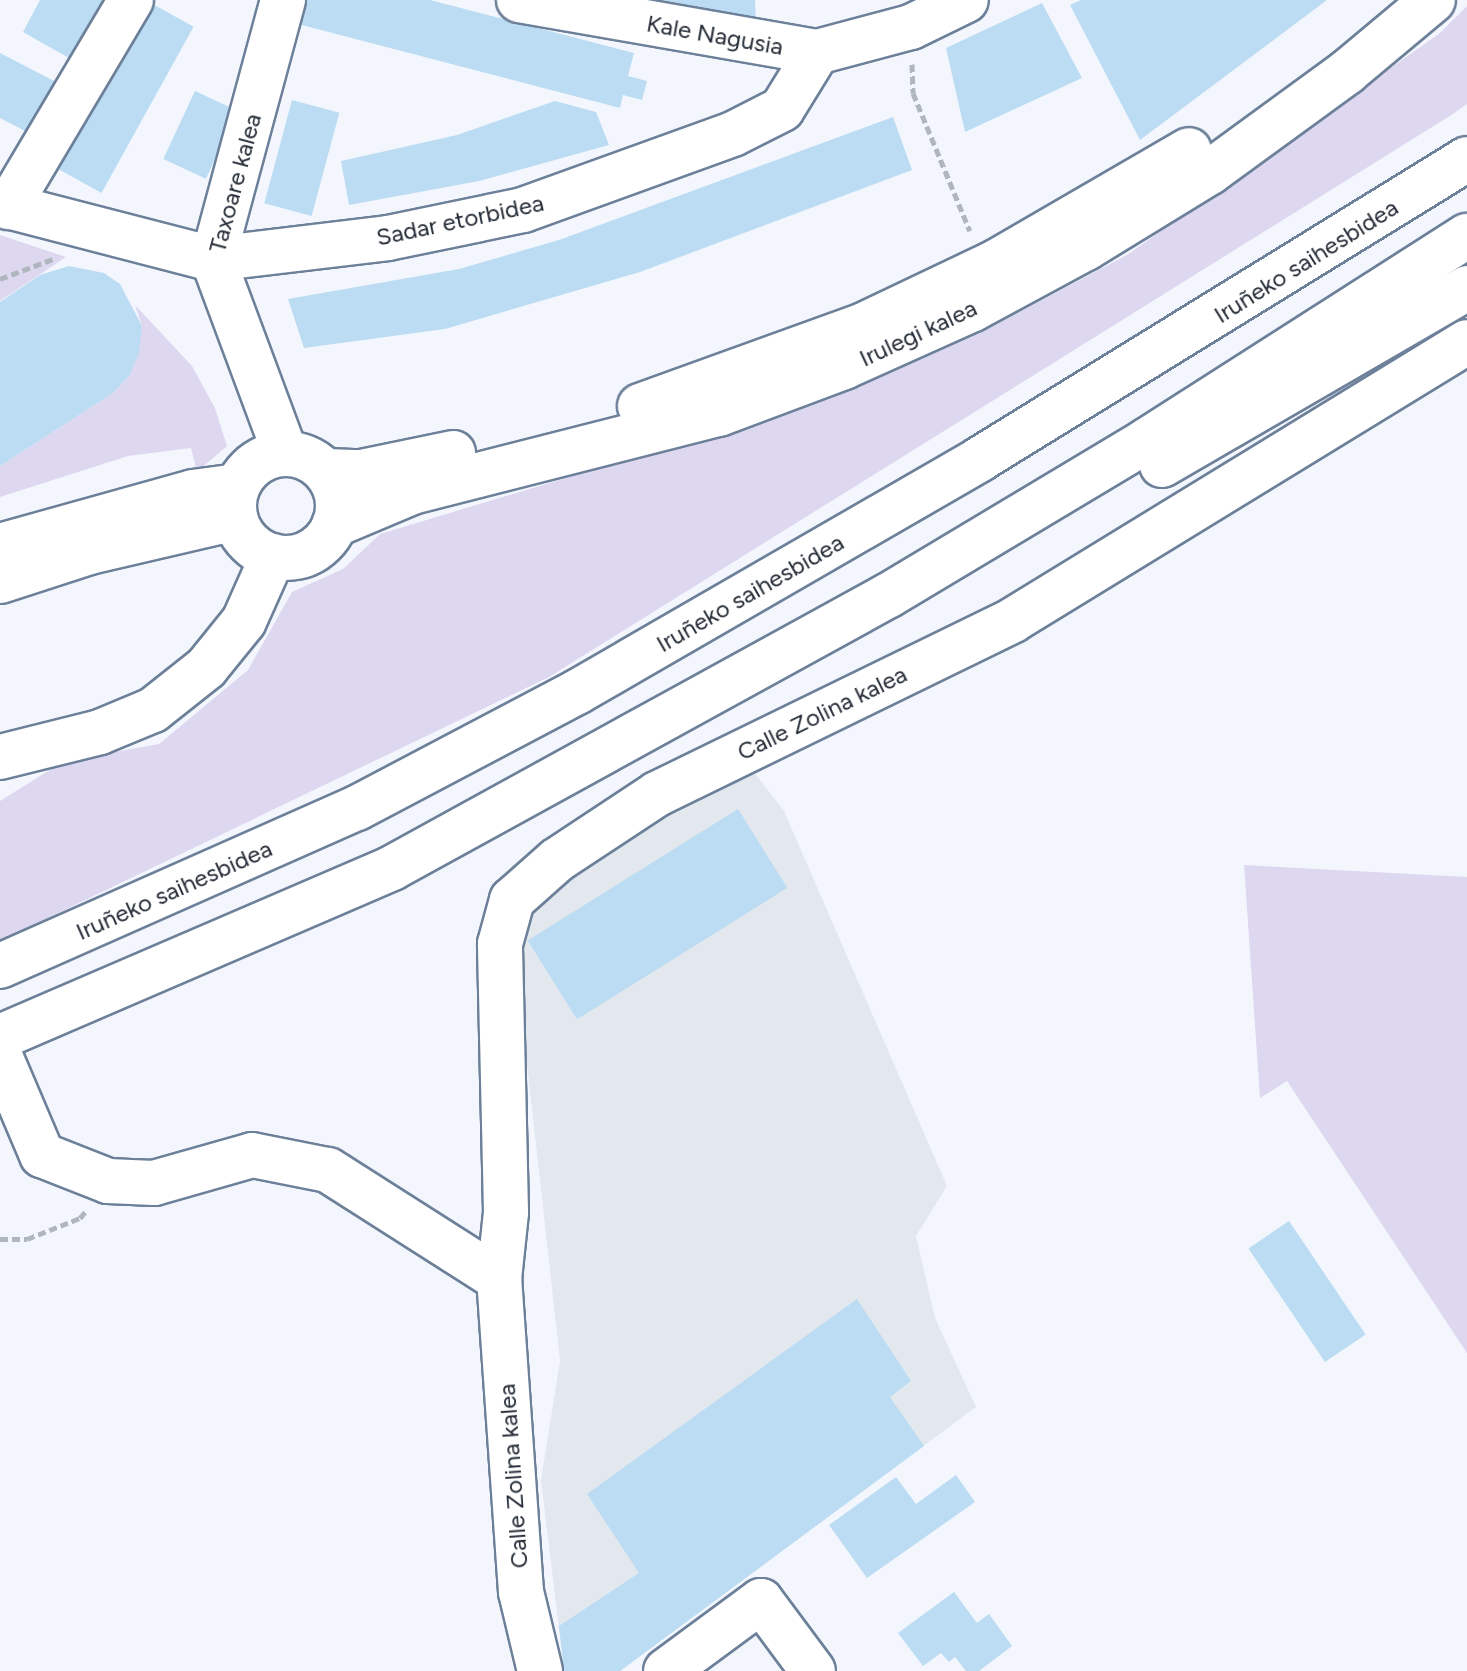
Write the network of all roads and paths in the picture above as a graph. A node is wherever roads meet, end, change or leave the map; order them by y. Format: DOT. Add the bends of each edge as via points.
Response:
graph roads {
  1 [pos="131,0"];
  2 [pos="283,0"];
  3 [pos="519,0"];
  4 [pos="966,0"];
  5 [pos="1389,0"];
  6 [pos="1433,0"];
  7 [pos="911,27"];
  8 [pos="817,52"];
  9 [pos="1467,131"];
  10 [pos="1467,159"];
  11 [pos="4,205"];
  12 [pos="1467,236"];
  13 [pos="213,259"];
  14 [pos="985,267"];
  15 [pos="1467,288"];
  16 [pos="1467,342"];
  17 [pos="285,453"];
  18 [pos="980,459"];
  19 [pos="325,471"];
  20 [pos="236,502"];
  21 [pos="334,525"];
  22 [pos="0,546"];
  23 [pos="964,550"];
  24 [pos="273,556"];
  25 [pos="0,581"];
  26 [pos="0,757"];
  27 [pos="0,966"];
  28 [pos="0,1037"];
  29 [pos="0,1056"];
  30 [pos="108,1181"];
  31 [pos="0,1239"];
  32 [pos="499,1279"];
  33 [pos="540,1671"];
  34 [pos="666,1671"];
  35 [pos="813,1671"];
  1 -- 11 [label="main road"];
  2 -- 13 [label="main road, Taxoare kalea"];
  3 -- 8 [label="main road, Kale Nagusia"];
  4 -- 7 [label="main road"];
  5 -- 14 [label="main road, Irulegi kalea" via="1184,154"];
  6 -- 21 [label="main road, Irulegi kalea" via="1347,72 1210,172 973,309 844,367 719,414 412,492"];
  7 -- 8 [label="main road"];
  7 -- 14 [label="path" via="913,93"];
  8 -- 13 [label="main road, Sadar etorbidea" via="782,109 733,134 523,210 388,238"];
  9 -- 18 [label="main road" via="1175,317"];
  10 -- 18 [label="main road, Iruñeko saihesbidea"];
  11 -- 13 [label="main road, Sadar etorbidea"];
  12 -- 23 [label="main road"];
  13 -- 17 [label="main road, Taxoare kalea"];
  14 -- 19 [label="main road, Irulegi kalea" via="866,324 686,392 551,433 361,472"];
  15 -- 23 [label="main road" via="1044,534"];
  16 -- 32 [label="main road, Calle Zolina kalea" via="1013,620 657,794 557,860 512,900 500,944 506,1212"];
  17 -- 19 [label="main road"];
  17 -- 20 [label="main road" via="249,468"];
  18 -- 27 [label="main road, Iruñeko saihesbidea" via="577,692 357,808"];
  19 -- 21 [label="main road" via="338,502"];
  20 -- 22 [label="main road" via="193,492"];
  20 -- 24 [label="main road" via="250,542"];
  20 -- 25 [label="main road"];
  21 -- 24 [label="main road" via="311,551"];
  23 -- 28 [label="main road" via="392,868"];
  24 -- 26 [label="main road" via="244,621 206,668 153,710 100,732"];
  29 -- 30 [label="main road" via="42,1155"];
  30 -- 31 [label="path" via="80,1218 27,1239"];
  30 -- 32 [label="main road" via="154,1183 252,1155 328,1170"];
  32 -- 33 [label="main road, Calle Zolina kalea" via="521,1592"];
  34 -- 35 [label="main road" via="761,1601"];
}
